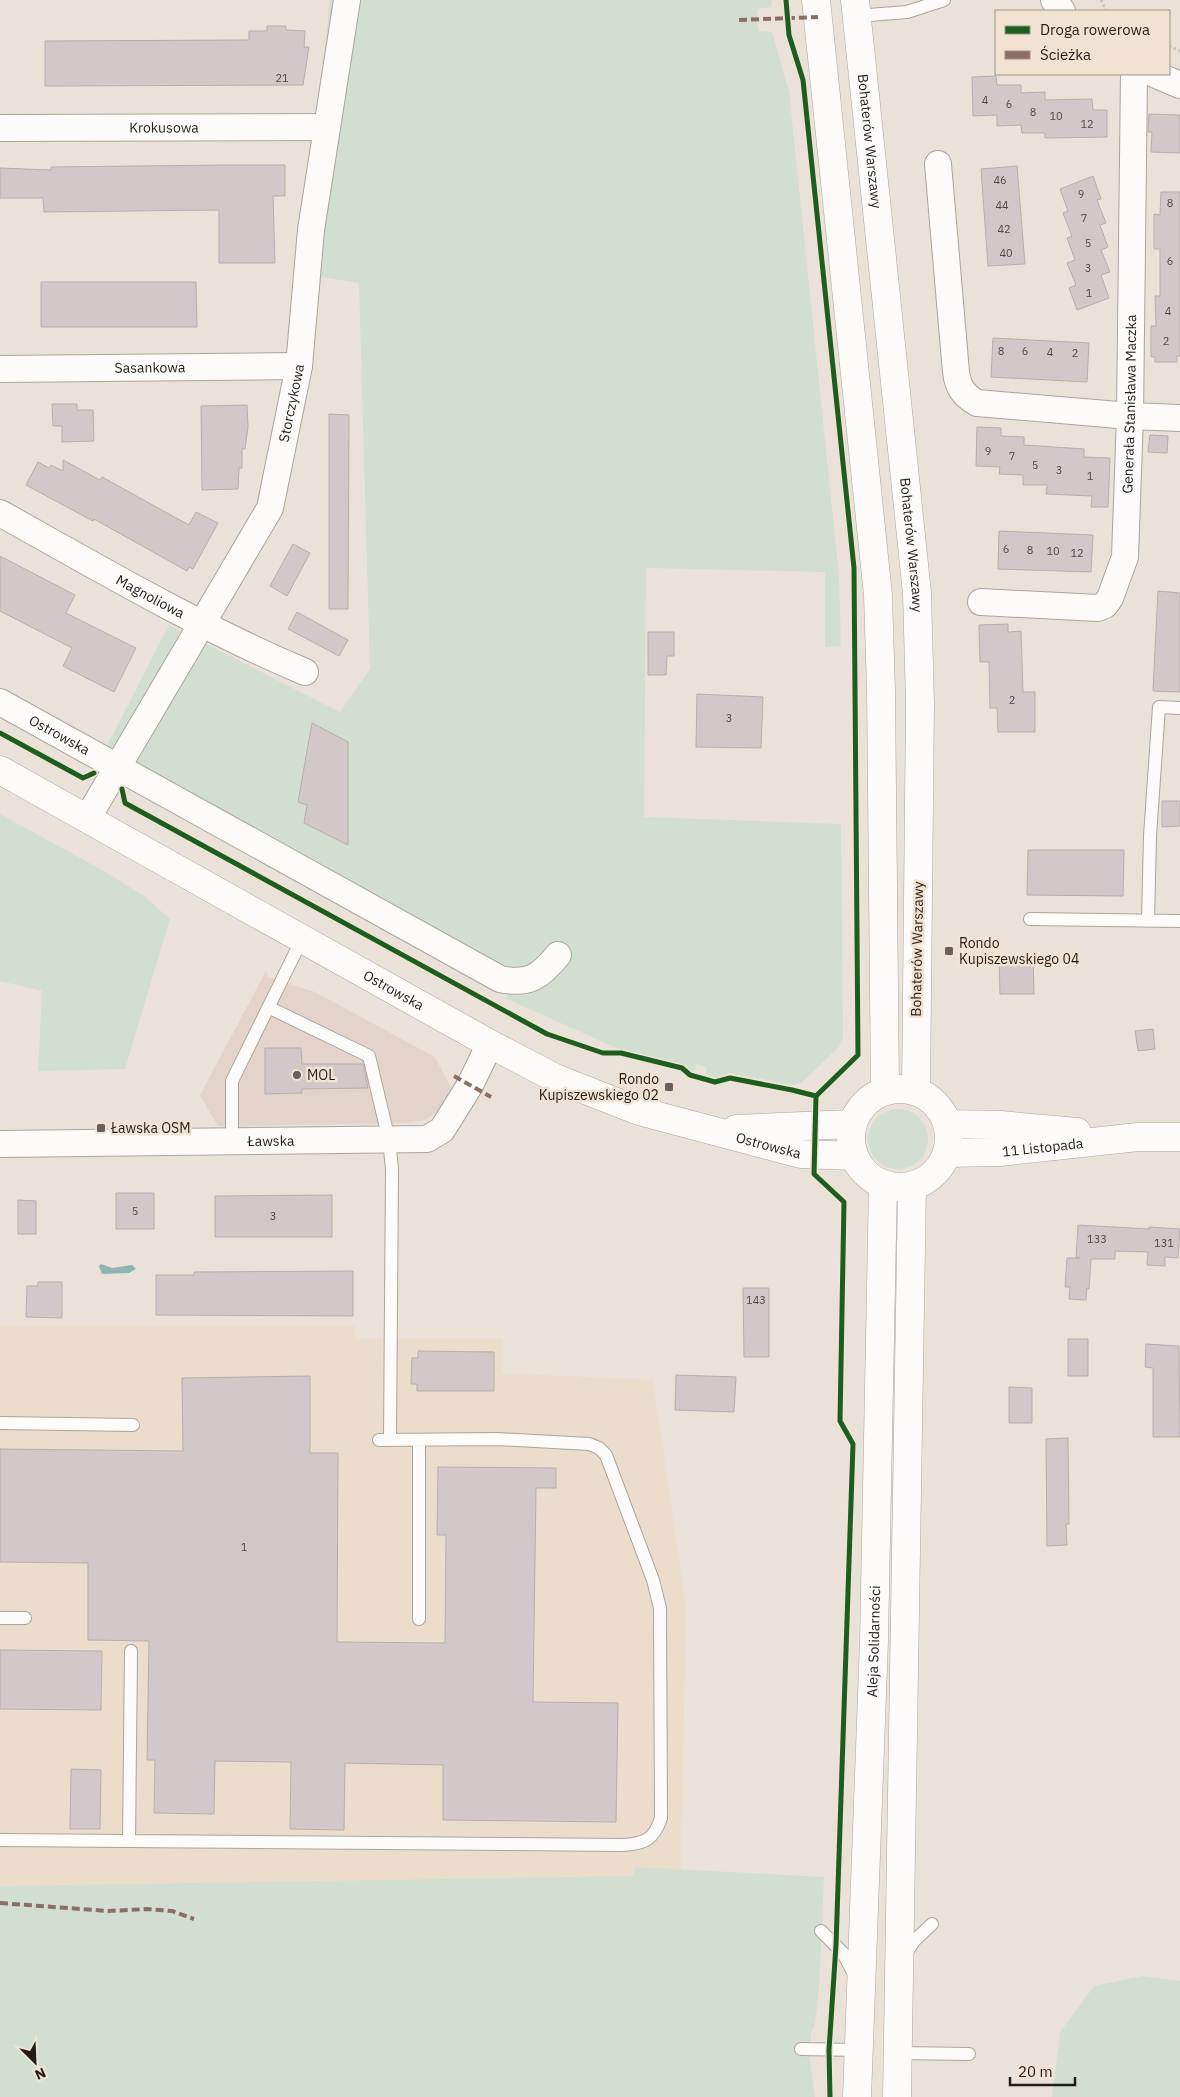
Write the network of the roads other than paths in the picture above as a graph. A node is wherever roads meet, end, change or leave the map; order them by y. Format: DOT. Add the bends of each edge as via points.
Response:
graph roads {
  1 [pos="347,0"];
  2 [pos="816,0"];
  3 [pos="944,0"];
  4 [pos="856,8"];
  5 [pos="1134,75"];
  6 [pos="1156,75"];
  7 [pos="1180,85"];
  8 [pos="326,127"];
  9 [pos="0,128"];
  10 [pos="938,164"];
  11 [pos="299,366"];
  12 [pos="0,369"];
  13 [pos="1130,416"];
  14 [pos="1180,418"];
  15 [pos="0,513"];
  16 [pos="982,602"];
  17 [pos="202,625"];
  18 [pos="305,672"];
  19 [pos="0,702"];
  20 [pos="1180,708"];
  21 [pos="118,768"];
  22 [pos="0,770"];
  23 [pos="87,819"];
  24 [pos="1030,919"];
  25 [pos="1148,921"];
  26 [pos="1180,921"];
  27 [pos="302,939"];
  28 [pos="558,955"];
  29 [pos="270,1008"];
  30 [pos="490,1044"];
  31 [pos="886,1090"];
  32 [pos="916,1091"];
  33 [pos="852,1124"];
  34 [pos="948,1124"];
  35 [pos="714,1131"];
  36 [pos="1138,1137"];
  37 [pos="1180,1137"];
  38 [pos="389,1140"];
  39 [pos="232,1141"];
  40 [pos="0,1144"];
  41 [pos="947,1153"];
  42 [pos="853,1156"];
  43 [pos="883,1185"];
  44 [pos="912,1186"];
  45 [pos="0,1423"];
  46 [pos="133,1425"];
  47 [pos="418,1440"];
  48 [pos="0,1618"];
  49 [pos="25,1618"];
  50 [pos="419,1620"];
  51 [pos="131,1651"];
  52 [pos="0,1840"];
  53 [pos="129,1841"];
  54 [pos="932,1924"];
  55 [pos="821,1931"];
  56 [pos="899,1964"];
  57 [pos="860,1987"];
  58 [pos="801,2050"];
  59 [pos="858,2050"];
  60 [pos="898,2053"];
  61 [pos="969,2054"];
  62 [pos="857,2097"];
  63 [pos="897,2097"];
  1 -- 8 [label="street, Storczykowa"];
  2 -- 31 [label="main road" via="878,596"];
  3 -- 4 [label="lane" via="907,12"];
  4 -- 32 [label="main road, Bohaterów Warszawy" via="917,593 920,703"];
  5 -- 13 [label="street, Generała Stanisława Maczka"];
  6 -- 7 [label="street"];
  8 -- 9 [label="street, Krokusowa"];
  8 -- 11 [label="street, Storczykowa" via="311,230"];
  10 -- 13 [label="street" via="956,372 958,384 967,397 976,403"];
  11 -- 12 [label="street, Sasankowa"];
  11 -- 17 [label="street, Storczykowa" via="270,508"];
  13 -- 14 [label="street"];
  13 -- 16 [label="street, Generała Stanisława Maczka" via="1125,557 1105,605 1098,608"];
  15 -- 17 [label="street, Magnoliowa"];
  17 -- 18 [label="street, Magnoliowa"];
  17 -- 21 [label="street, Storczykowa"];
  19 -- 21 [label="street, Ostrowska"];
  20 -- 25 [label="lane" via="1159,707"];
  21 -- 23 [label="street"];
  21 -- 28 [label="street, Ostrowska" via="500,979 516,982 532,978 548,968"];
  22 -- 23 [label="main road, Ostrowska"];
  23 -- 27 [label="main road, Ostrowska"];
  24 -- 25 [label="lane"];
  25 -- 26 [label="lane"];
  27 -- 29 [label="lane"];
  27 -- 30 [label="main road, Ostrowska"];
  29 -- 38 [label="lane" via="369,1056"];
  29 -- 39 [label="lane" via="232,1082"];
  30 -- 35 [label="main road, Ostrowska" via="555,1078 639,1111"];
  30 -- 38 [label="street, Ławska" via="474,1078 442,1130 428,1139"];
  31 -- 32 [label="main road"];
  31 -- 33 [label="main road" via="871,1097 859,1109"];
  32 -- 34 [label="main road" via="936,1104"];
  33 -- 35 [label="main road, Ostrowska"];
  33 -- 42 [label="main road"];
  34 -- 36 [label="main road, 11 Listopada" via="1000,1125"];
  34 -- 41 [label="main road"];
  35 -- 42 [label="main road, Ostrowska" via="801,1154"];
  36 -- 37 [label="main road, 11 Listopada"];
  36 -- 41 [label="main road, 11 Listopada" via="1000,1152"];
  38 -- 39 [label="street, Ławska"];
  38 -- 47 [label="lane" via="392,1169 384,1440"];
  39 -- 40 [label="street, Ławska"];
  41 -- 44 [label="main road" via="934,1174"];
  42 -- 43 [label="main road" via="865,1173"];
  43 -- 44 [label="main road" via="897,1188"];
  43 -- 57 [label="main road, Aleja Solidarności" via="874,1642"];
  44 -- 56 [label="main road"];
  45 -- 46 [label="lane"];
  47 -- 50 [label="lane"];
  47 -- 53 [label="lane" via="498,1438 589,1444 606,1455 655,1585 660,1608 661,1818 657,1829 639,1844"];
  48 -- 49 [label="lane"];
  51 -- 53 [label="lane"];
  52 -- 53 [label="lane"];
  54 -- 56 [label="lane" via="914,1941"];
  55 -- 57 [label="lane" via="843,1953"];
  56 -- 60 [label="main road"];
  57 -- 59 [label="main road, Aleja Solidarności"];
  58 -- 59 [label="lane"];
  59 -- 62 [label="main road, Aleja Solidarności"];
  60 -- 61 [label="lane"];
  60 -- 63 [label="main road"];
}
